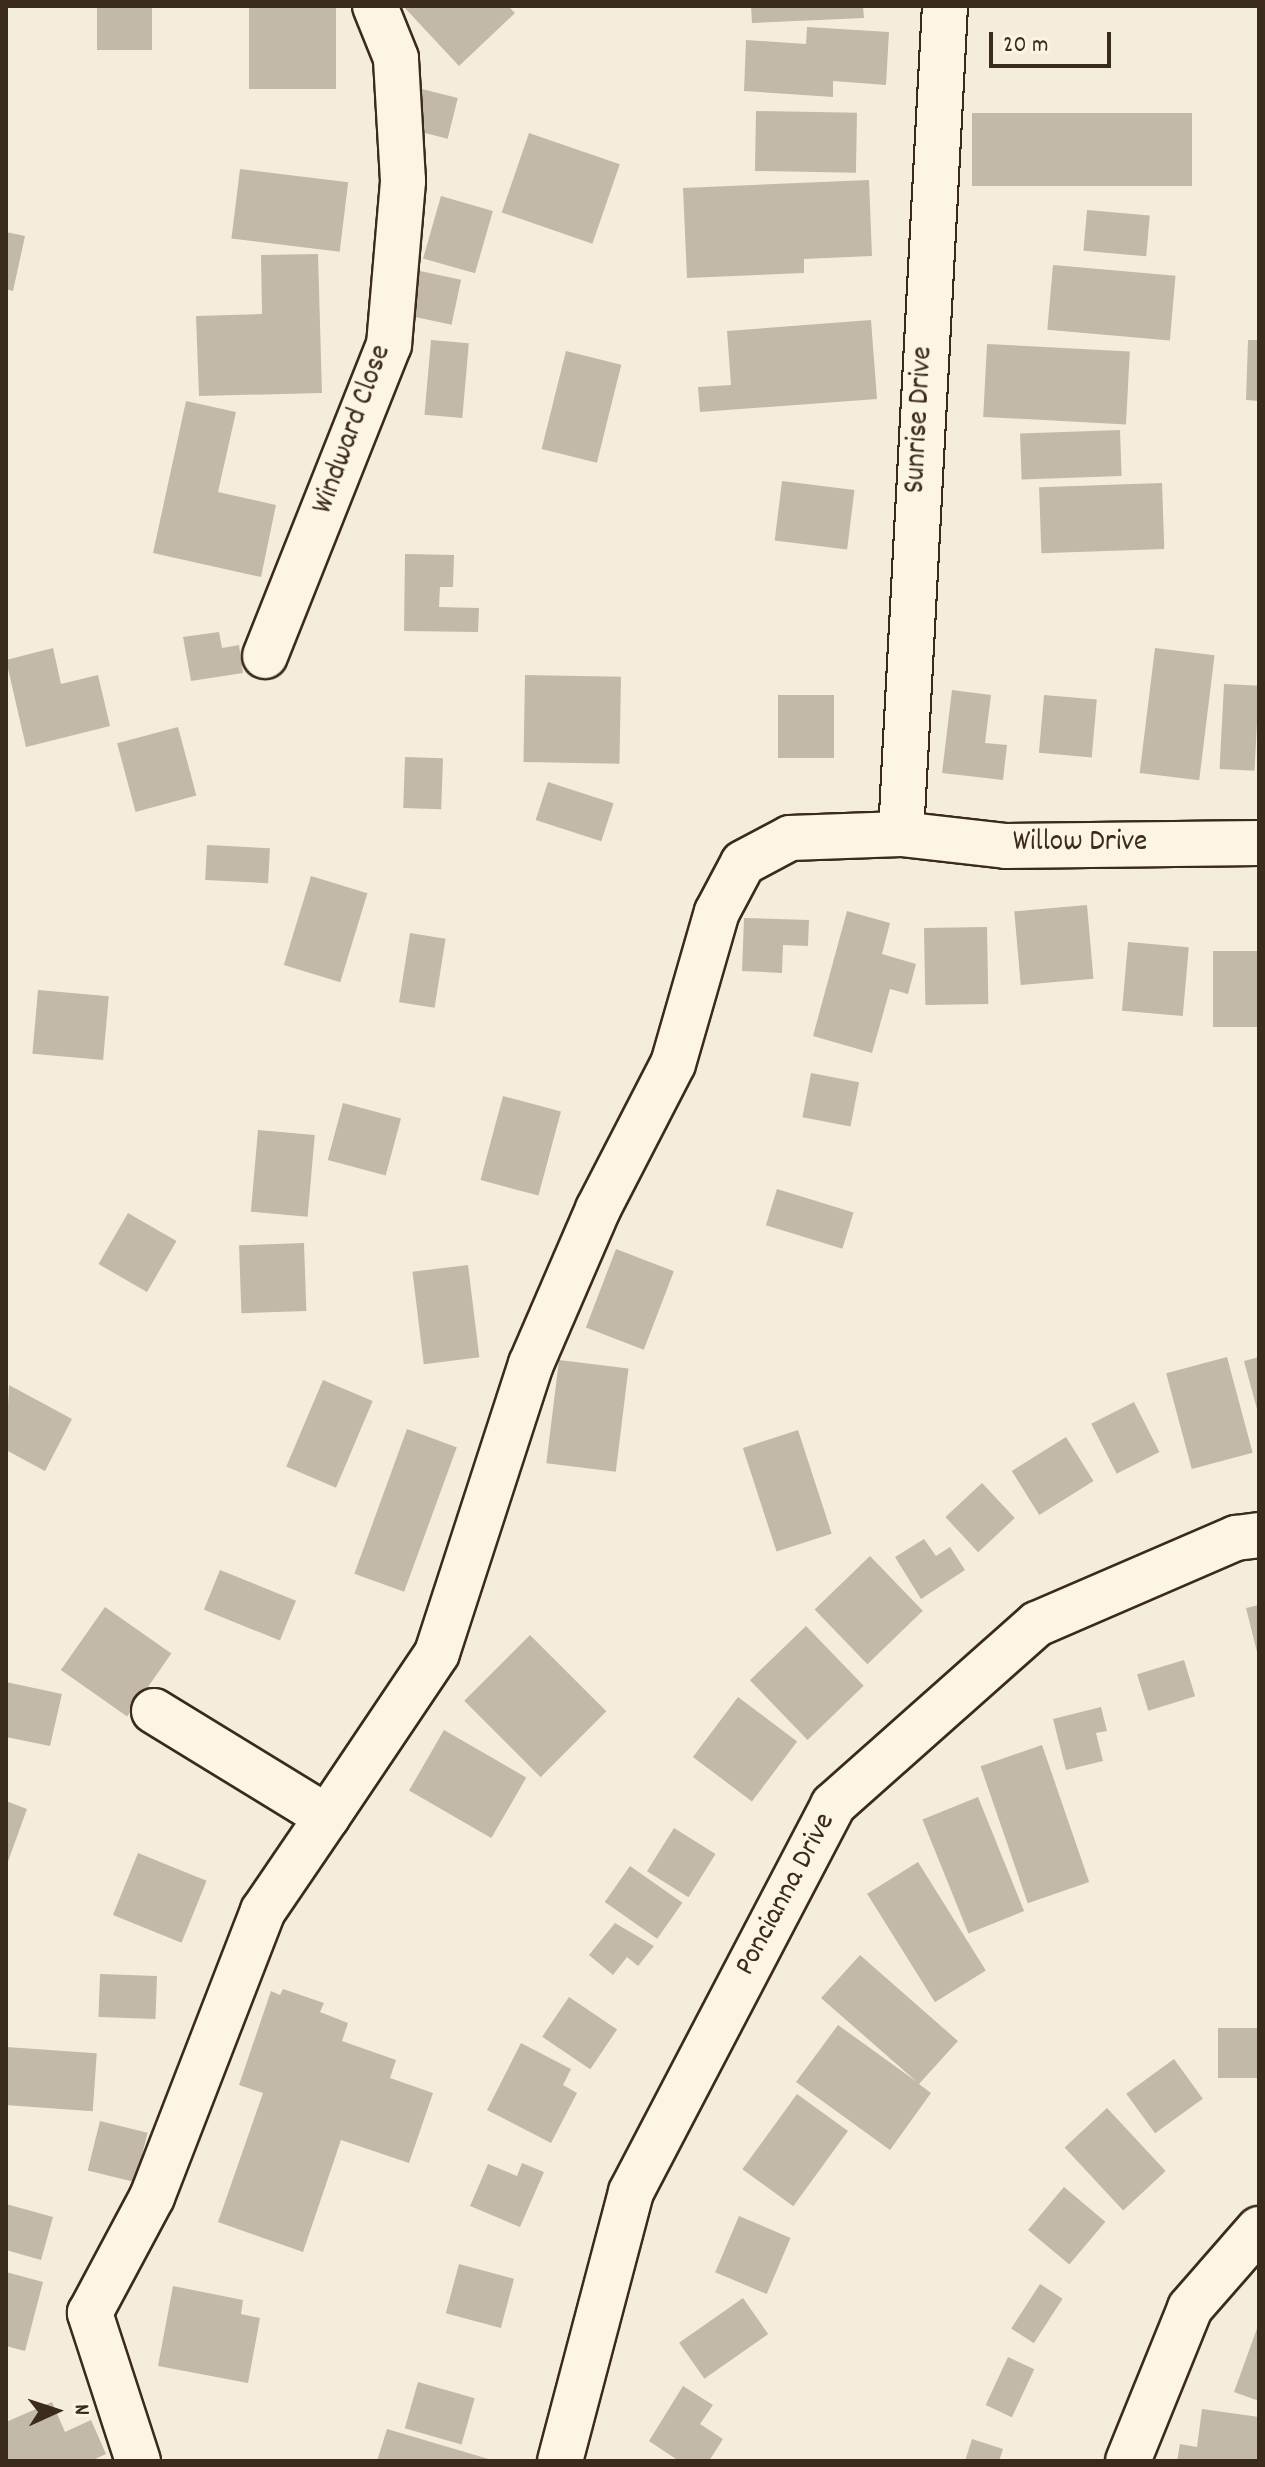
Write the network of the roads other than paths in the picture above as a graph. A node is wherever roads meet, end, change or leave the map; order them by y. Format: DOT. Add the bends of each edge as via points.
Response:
graph roads {
  1 [pos="375,6"];
  2 [pos="945,6"];
  3 [pos="265,656"];
  4 [pos="901,834"];
  5 [pos="1259,843"];
  6 [pos="1259,1535"];
  7 [pos="154,1711"];
  8 [pos="327,1817"];
  9 [pos="1259,2229"];
  10 [pos="138,2461"];
  11 [pos="560,2461"];
  12 [pos="1128,2461"];
  1 -- 3 [label="street, Windward Close" via="396,58 403,181 389,345"];
  2 -- 4 [label="street, Sunrise Drive"];
  4 -- 5 [label="street, Willow Drive" via="1006,846"];
  4 -- 8 [label="street, Willow Drive" via="790,838 743,863 717,912 673,1064 598,1209 531,1364 437,1653"];
  6 -- 11 [label="street, Poncianna Drive" via="1236,1538 1037,1624 833,1805 631,2192"];
  7 -- 8 [label="street"];
  8 -- 10 [label="street, Willow Drive" via="263,1911 152,2197 90,2313"];
  9 -- 12 [label="street" via="1190,2308"];
}
